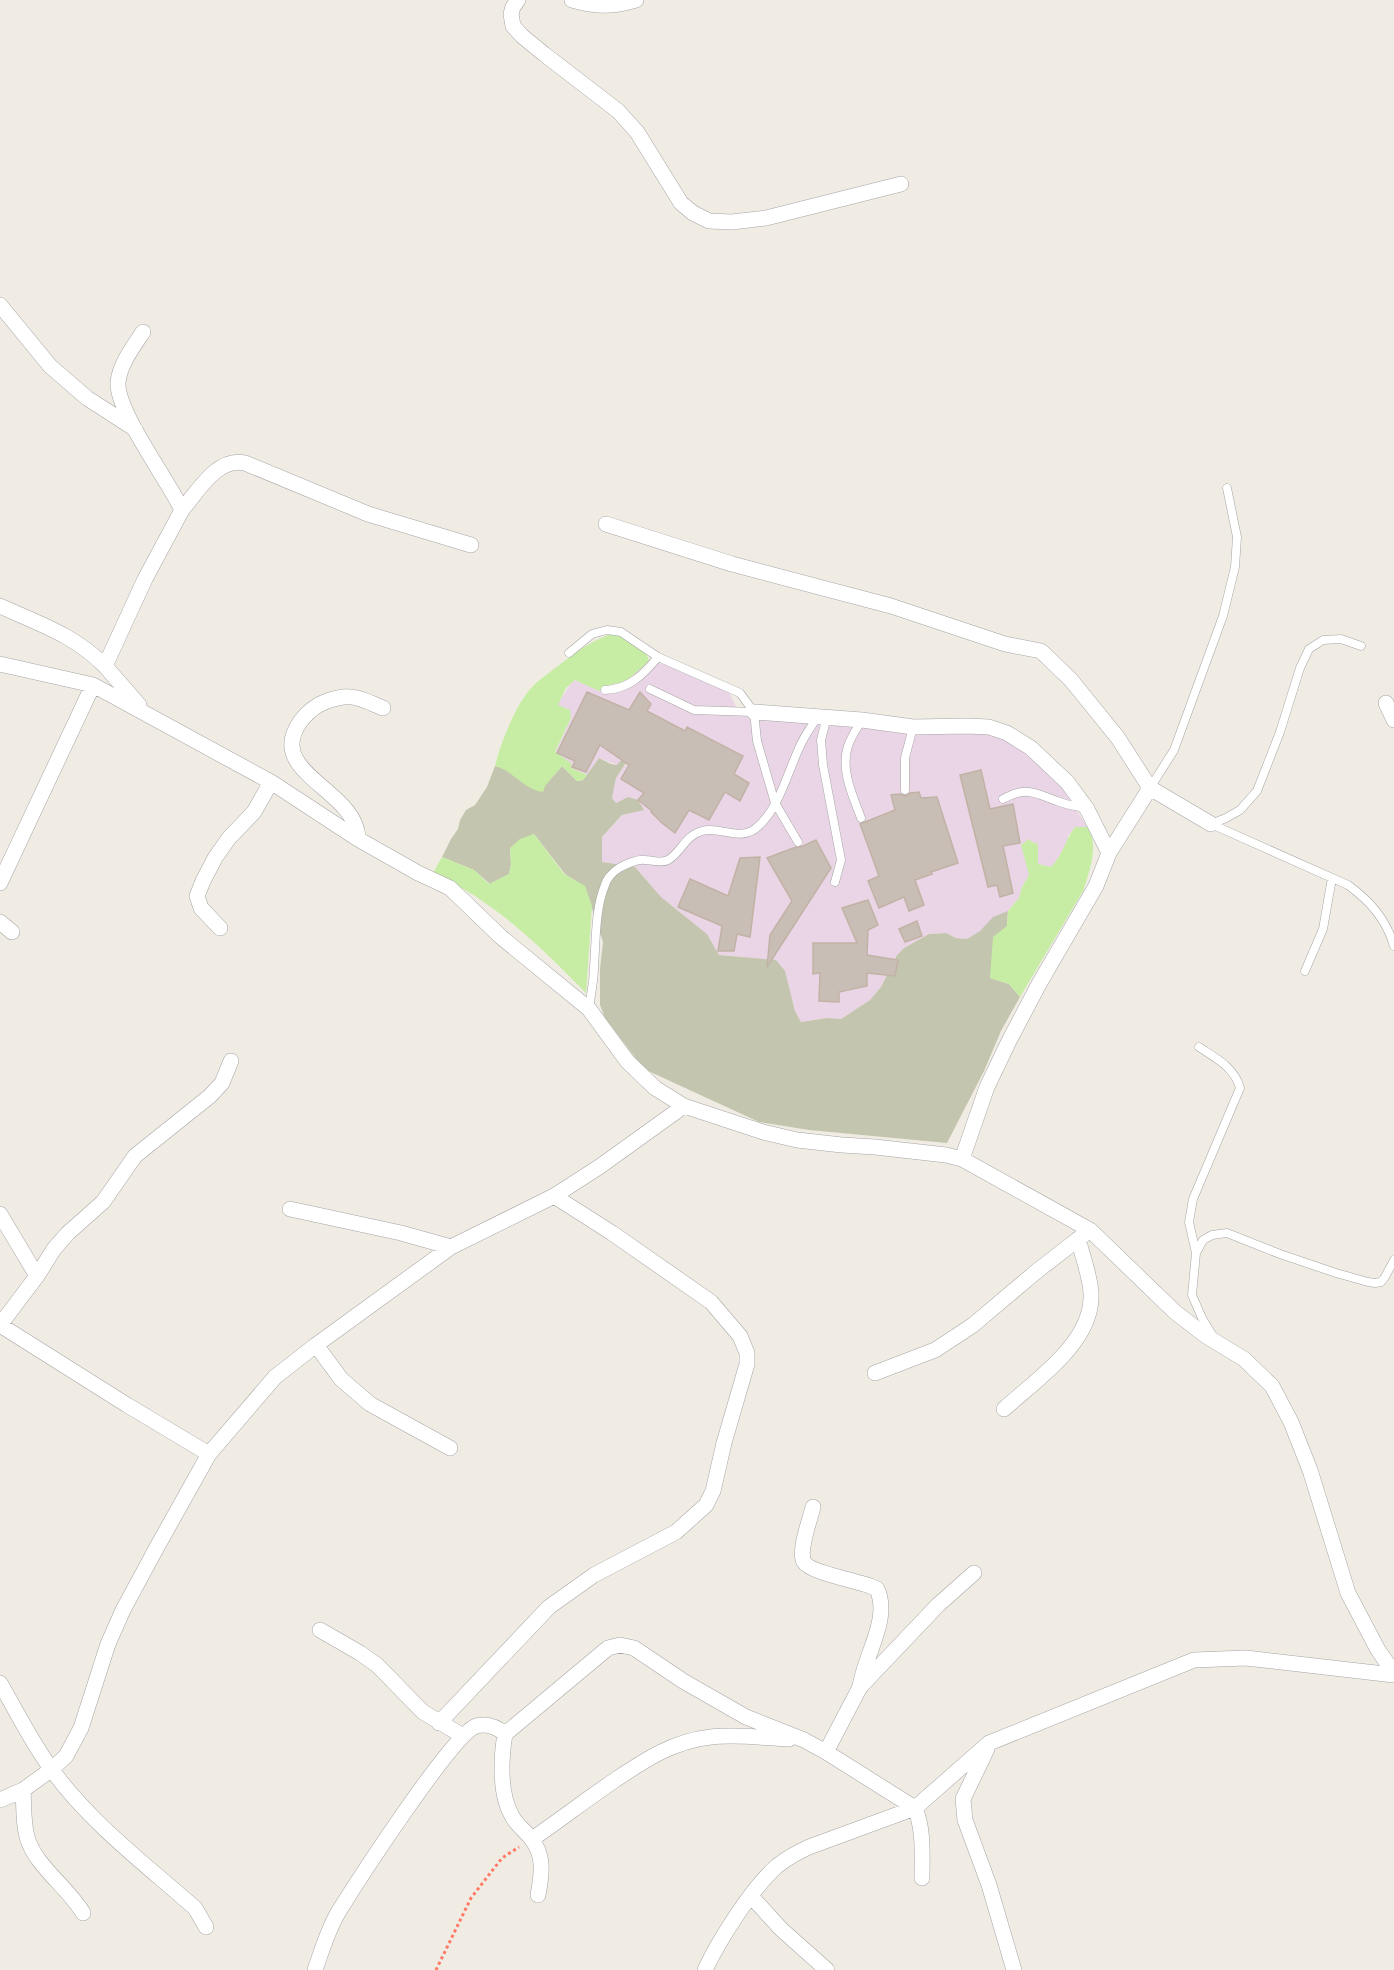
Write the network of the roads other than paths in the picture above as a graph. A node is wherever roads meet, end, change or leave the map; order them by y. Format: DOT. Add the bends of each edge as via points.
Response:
graph roads {
  1 [pos="518,0"];
  2 [pos="572,0"];
  3 [pos="636,0"];
  4 [pos="901,184"];
  5 [pos="0,305"];
  6 [pos="143,332"];
  7 [pos="135,429"];
  8 [pos="1227,488"];
  9 [pos="182,510"];
  10 [pos="606,524"];
  11 [pos="471,546"];
  12 [pos="0,606"];
  13 [pos="1361,646"];
  14 [pos="569,653"];
  15 [pos="658,657"];
  16 [pos="0,664"];
  17 [pos="105,666"];
  18 [pos="93,685"];
  19 [pos="651,689"];
  20 [pos="604,690"];
  21 [pos="1386,703"];
  22 [pos="382,708"];
  23 [pos="144,712"];
  24 [pos="754,712"];
  25 [pos="823,717"];
  26 [pos="862,720"];
  27 [pos="1394,720"];
  28 [pos="913,727"];
  29 [pos="271,782"];
  30 [pos="1150,788"];
  31 [pos="905,790"];
  32 [pos="1003,799"];
  33 [pos="775,803"];
  34 [pos="1087,809"];
  35 [pos="861,818"];
  36 [pos="1210,824"];
  37 [pos="358,839"];
  38 [pos="798,842"];
  39 [pos="1109,853"];
  40 [pos="1332,878"];
  41 [pos="835,882"];
  42 [pos="0,883"];
  43 [pos="0,922"];
  44 [pos="220,928"];
  45 [pos="12,932"];
  46 [pos="1394,946"];
  47 [pos="1305,971"];
  48 [pos="589,1009"];
  49 [pos="1199,1047"];
  50 [pos="231,1061"];
  51 [pos="684,1106"];
  52 [pos="962,1159"];
  53 [pos="554,1196"];
  54 [pos="290,1209"];
  55 [pos="0,1214"];
  56 [pos="1084,1234"];
  57 [pos="451,1247"];
  58 [pos="1196,1254"];
  59 [pos="1394,1260"];
  60 [pos="37,1276"];
  61 [pos="0,1324"];
  62 [pos="1216,1342"];
  63 [pos="316,1345"];
  64 [pos="875,1373"];
  65 [pos="1004,1409"];
  66 [pos="450,1448"];
  67 [pos="208,1454"];
  68 [pos="813,1507"];
  69 [pos="974,1573"];
  70 [pos="320,1630"];
  71 [pos="1394,1674"];
  72 [pos="0,1683"];
  73 [pos="860,1687"];
  74 [pos="439,1723"];
  75 [pos="506,1734"];
  76 [pos="463,1736"];
  77 [pos="804,1740"];
  78 [pos="989,1743"];
  79 [pos="826,1752"];
  80 [pos="52,1769"];
  81 [pos="23,1790"];
  82 [pos="0,1800"];
  83 [pos="915,1808"];
  84 [pos="532,1839"];
  85 [pos="922,1878"];
  86 [pos="538,1894"];
  87 [pos="751,1896"];
  88 [pos="83,1914"];
  89 [pos="206,1927"];
  90 [pos="315,1970"];
  91 [pos="705,1970"];
  92 [pos="827,1970"];
  93 [pos="1014,1970"];
  1 -- 4 [label="street" via="511,14 513,26 618,111 637,132 681,203 709,221 766,218"];
  2 -- 3 [label="street" via="617,6"];
  5 -- 7 [label="street" via="50,366 87,398"];
  6 -- 7 [label="street" via="122,367 118,382"];
  7 -- 9 [label="street"];
  8 -- 30 [label="lane" via="1237,537 1235,567 1223,616 1174,750"];
  9 -- 11 [label="street" via="214,472 236,461 368,514"];
  9 -- 17 [label="street"];
  10 -- 30 [label="street" via="732,564 891,606 1005,644 1041,651 1071,680 1118,738"];
  12 -- 17 [label="street" via="68,636"];
  13 -- 36 [label="lane" via="1341,639 1323,640 1309,649 1257,791 1240,810"];
  14 -- 15 [label="lane" via="592,634 607,630 621,632"];
  15 -- 20 [label="lane" via="645,674 627,686"];
  15 -- 24 [label="lane" via="740,693"];
  16 -- 18 [label="street"];
  17 -- 23 [label="street"];
  18 -- 23 [label="street"];
  18 -- 42 [label="street"];
  19 -- 24 [label="lane" via="694,710"];
  21 -- 27 [label="street"];
  22 -- 37 [label="street" via="356,697 327,701 311,708 298,724 292,742 297,764 351,815"];
  23 -- 29 [label="street"];
  24 -- 25 [label="street"];
  24 -- 33 [label="lane"];
  25 -- 26 [label="street"];
  25 -- 33 [label="lane" via="801,743"];
  25 -- 41 [label="lane" via="823,765 841,860"];
  26 -- 28 [label="street"];
  26 -- 35 [label="lane" via="847,747 846,769"];
  28 -- 31 [label="lane" via="905,758"];
  28 -- 34 [label="street" via="967,726 1007,733 1038,754 1067,782"];
  29 -- 37 [label="street"];
  29 -- 44 [label="street" via="254,812 215,858 197,896 201,908"];
  30 -- 36 [label="street"];
  30 -- 39 [label="street"];
  32 -- 34 [label="lane" via="1014,793 1039,792 1058,802"];
  33 -- 38 [label="lane"];
  33 -- 48 [label="lane" via="755,829 743,834 700,832 690,836 669,860 644,859 626,864 611,875 605,884 597,922"];
  34 -- 39 [label="street"];
  36 -- 40 [label="lane"];
  37 -- 48 [label="street" via="450,888 501,938"];
  39 -- 52 [label="street" via="1096,886 1000,1059"];
  40 -- 46 [label="lane" via="1367,899 1384,921"];
  40 -- 47 [label="lane" via="1323,929"];
  43 -- 45 [label="street"];
  48 -- 51 [label="street" via="627,1061 655,1088"];
  49 -- 58 [label="lane" via="1228,1066 1240,1088 1193,1199 1189,1222"];
  50 -- 60 [label="street" via="222,1083 135,1156 103,1202 54,1249"];
  51 -- 52 [label="street" via="797,1140"];
  51 -- 53 [label="street"];
  52 -- 56 [label="street"];
  53 -- 57 [label="street"];
  53 -- 74 [label="street" via="711,1302 740,1336 747,1364 706,1505 676,1532 594,1575 557,1600"];
  54 -- 57 [label="street"];
  55 -- 60 [label="street"];
  56 -- 62 [label="street"];
  56 -- 64 [label="street" via="955,1337 935,1350"];
  56 -- 65 [label="street" via="1091,1293 1081,1334 1070,1349"];
  57 -- 63 [label="street"];
  58 -- 59 [label="lane" via="1203,1240 1227,1233 1336,1274 1375,1283 1381,1282"];
  58 -- 62 [label="lane" via="1192,1295"];
  60 -- 61 [label="street"];
  61 -- 67 [label="street"];
  62 -- 71 [label="street" via="1244,1359 1272,1386 1310,1470 1348,1593"];
  63 -- 66 [label="street" via="341,1379 370,1404"];
  63 -- 67 [label="street" via="275,1377"];
  67 -- 80 [label="street" via="119,1619 81,1728 66,1756"];
  68 -- 73 [label="street" via="802,1553 806,1566 877,1589 882,1601 881,1619"];
  69 -- 73 [label="street"];
  70 -- 74 [label="street" via="378,1665 423,1712"];
  71 -- 78 [label="street" via="1246,1658 1194,1660"];
  72 -- 80 [label="street"];
  73 -- 79 [label="street"];
  74 -- 76 [label="street"];
  75 -- 76 [label="street" via="485,1725 476,1726"];
  75 -- 77 [label="street" via="608,1648 620,1645 634,1648 746,1717"];
  75 -- 84 [label="street" via="502,1774 507,1804"];
  76 -- 90 [label="street" via="406,1811 339,1911"];
  77 -- 79 [label="street"];
  77 -- 84 [label="street" via="711,1737 672,1746 644,1760"];
  78 -- 83 [label="street"];
  78 -- 93 [label="street" via="963,1799 965,1820"];
  79 -- 83 [label="street"];
  80 -- 81 [label="street"];
  80 -- 89 [label="street" via="91,1814 195,1908"];
  81 -- 82 [label="street"];
  81 -- 88 [label="street" via="27,1838"];
  83 -- 85 [label="street" via="922,1835"];
  83 -- 87 [label="street" via="794,1854"];
  84 -- 86 [label="street" via="542,1861"];
  87 -- 91 [label="street"];
  87 -- 92 [label="street"];
}
